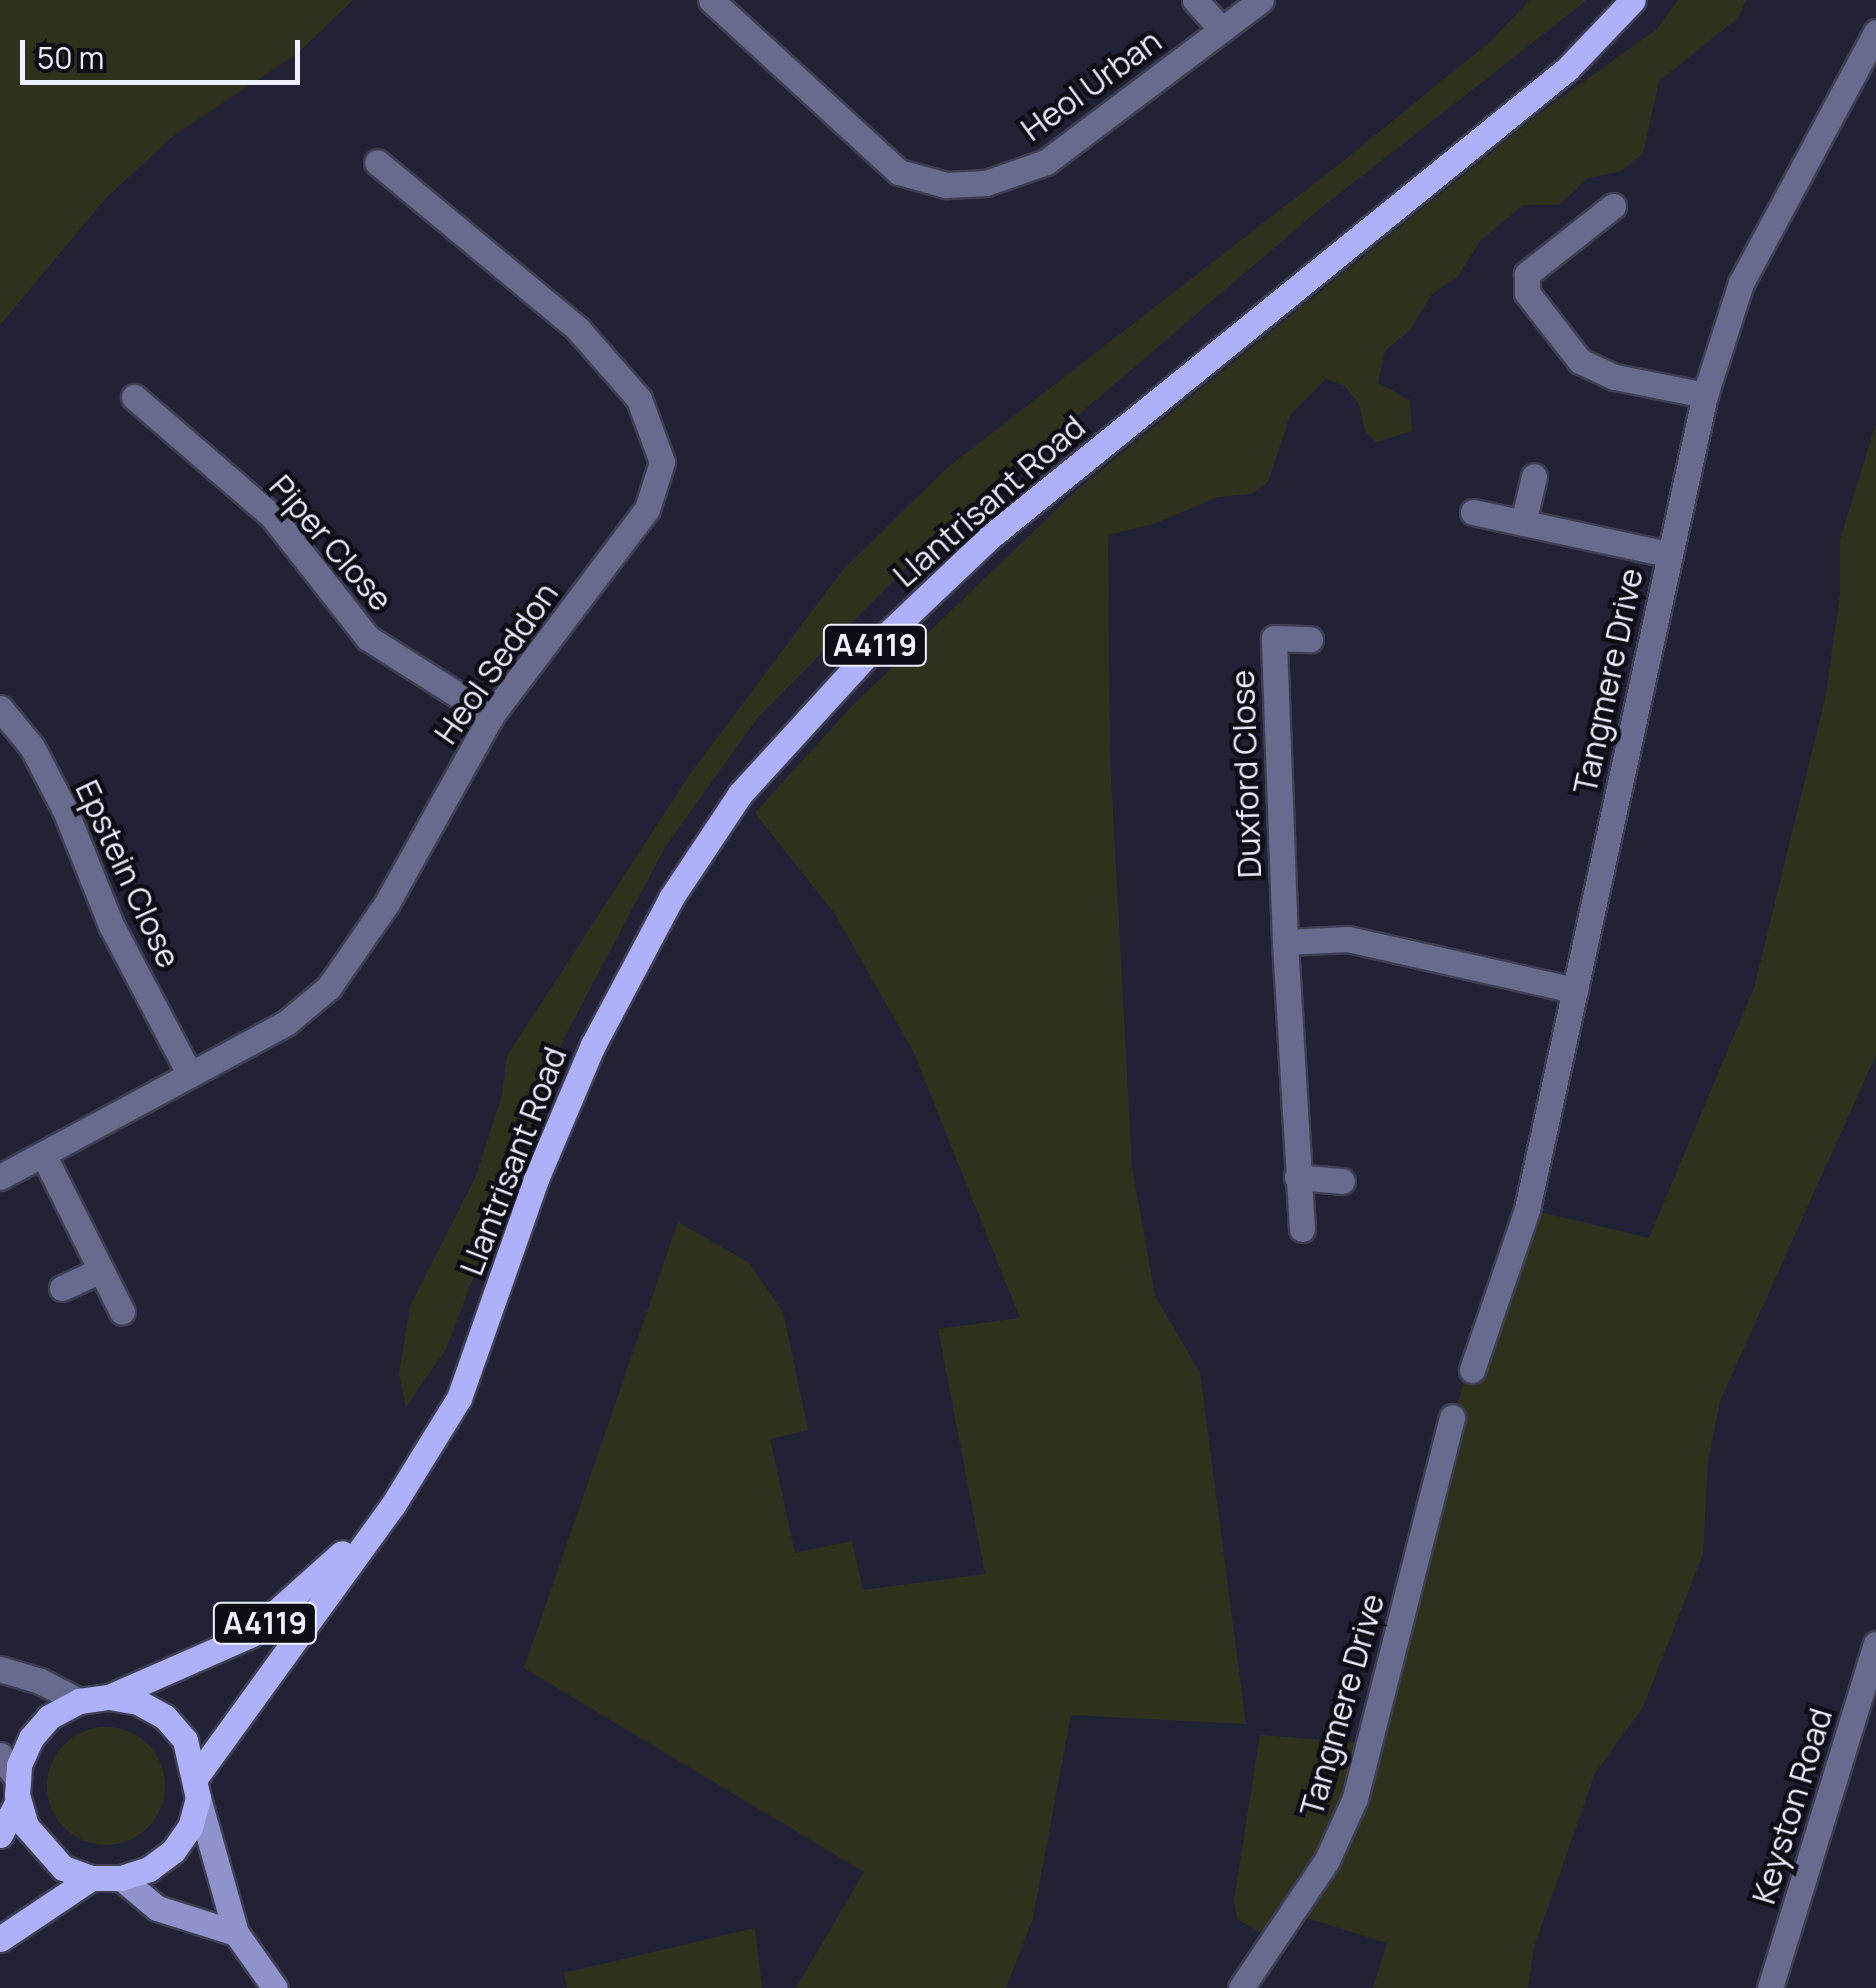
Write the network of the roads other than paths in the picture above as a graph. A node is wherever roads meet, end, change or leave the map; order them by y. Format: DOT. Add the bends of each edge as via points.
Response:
graph roads {
  1 [pos="711,0"];
  2 [pos="1195,0"];
  3 [pos="1261,0"];
  4 [pos="1633,0"];
  5 [pos="1222,30"];
  6 [pos="1876,32"];
  7 [pos="377,162"];
  8 [pos="1613,206"];
  9 [pos="1705,395"];
  10 [pos="134,396"];
  11 [pos="1534,476"];
  12 [pos="1473,512"];
  13 [pos="1523,522"];
  14 [pos="1668,554"];
  15 [pos="1310,639"];
  16 [pos="0,708"];
  17 [pos="491,716"];
  18 [pos="1284,942"];
  19 [pos="1575,990"];
  20 [pos="189,1073"];
  21 [pos="44,1156"];
  22 [pos="0,1177"];
  23 [pos="1297,1177"];
  24 [pos="1342,1181"];
  25 [pos="1302,1228"];
  26 [pos="101,1270"];
  27 [pos="62,1288"];
  28 [pos="122,1312"];
  29 [pos="1472,1370"];
  30 [pos="1452,1416"];
  31 [pos="393,1505"];
  32 [pos="1876,1644"];
  33 [pos="0,1669"];
  34 [pos="109,1697"];
  35 [pos="79,1701"];
  36 [pos="0,1756"];
  37 [pos="197,1788"];
  38 [pos="17,1792"];
  39 [pos="0,1836"];
  40 [pos="91,1878"];
  41 [pos="120,1878"];
  42 [pos="236,1933"];
  43 [pos="0,1939"];
  44 [pos="275,1988"];
  45 [pos="1240,1988"];
  46 [pos="1770,1988"];
  1 -- 5 [label="street, Heol Urban" via="899,172 946,185 986,183 1046,162"];
  2 -- 5 [label="street"];
  3 -- 5 [label="street, Heol Urban"];
  4 -- 31 [label="main road, Llantrisant Road / A4119" via="1568,69 991,536 877,644 740,794 671,898 593,1045 536,1179 459,1398"];
  6 -- 9 [label="street, Tangmere Drive" via="1740,283"];
  7 -- 17 [label="street, Heol Seddon" via="578,329 639,400 662,462 648,509"];
  8 -- 9 [label="street" via="1528,274 1527,293 1580,362 1615,377"];
  9 -- 14 [label="street, Tangmere Drive"];
  10 -- 17 [label="street, Piper Close" via="274,517 368,638"];
  11 -- 13 [label="street"];
  12 -- 13 [label="street"];
  13 -- 14 [label="street"];
  14 -- 19 [label="street, Tangmere Drive"];
  15 -- 18 [label="street, Duxford Close" via="1274,638"];
  16 -- 20 [label="street, Epstein Close" via="32,747 65,810 111,926"];
  17 -- 20 [label="street, Heol Seddon" via="387,903 329,987 286,1023"];
  18 -- 19 [label="street" via="1348,939"];
  18 -- 23 [label="street, Duxford Close"];
  19 -- 29 [label="street, Tangmere Drive" via="1520,1235"];
  20 -- 21 [label="street, Heol Seddon"];
  21 -- 22 [label="street, Heol Seddon"];
  21 -- 26 [label="street"];
  23 -- 24 [label="street"];
  23 -- 25 [label="street, Duxford Close"];
  26 -- 27 [label="street"];
  26 -- 28 [label="street"];
  30 -- 45 [label="street, Tangmere Drive" via="1355,1798 1327,1860"];
  31 -- 34 [label="main road, Llantrisant Road / A4119" via="250,1636"];
  31 -- 37 [label="main road, Llantrisant Road / A4119"];
  32 -- 46 [label="street, Keyston Road"];
  33 -- 35 [label="street"];
  34 -- 35 [label="main road, Llantrisant Road / A4119"];
  34 -- 37 [label="main road, Llantrisant Road / A4119" via="138,1702 165,1717 185,1740"];
  35 -- 38 [label="main road, Llantrisant Road / A4119" via="48,1716 31,1738"];
  36 -- 38 [label="street"];
  37 -- 41 [label="main road, Llantrisant Road / A4119" via="190,1826 173,1851 149,1869"];
  37 -- 42 [label="street"];
  38 -- 39 [label="main road, Llantrisant Road / A4119"];
  38 -- 40 [label="main road, Llantrisant Road / A4119" via="41,1848 63,1868"];
  40 -- 41 [label="main road, Llantrisant Road / A4119"];
  40 -- 43 [label="main road"];
  41 -- 42 [label="street" via="157,1908"];
  42 -- 44 [label="street"];
}
